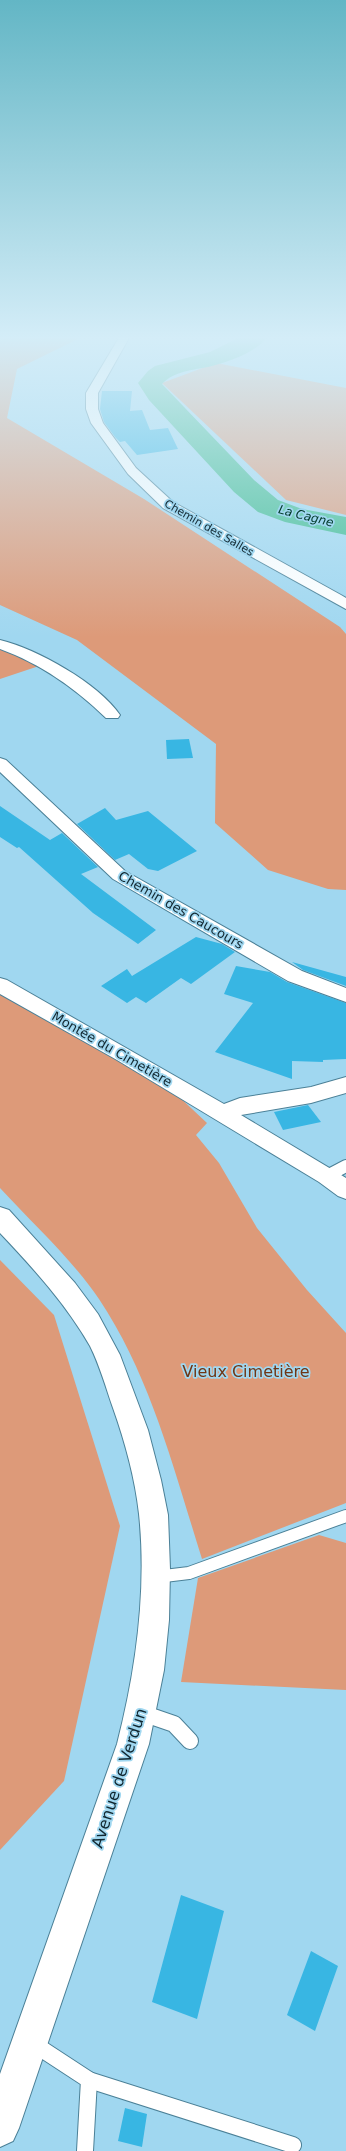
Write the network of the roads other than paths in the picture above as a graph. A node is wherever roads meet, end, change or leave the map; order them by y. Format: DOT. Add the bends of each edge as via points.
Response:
graph roads {
  1 [pos="106,436"];
  2 [pos="346,606"];
  3 [pos="0,644"];
  4 [pos="112,715"];
  5 [pos="0,763"];
  6 [pos="0,985"];
  7 [pos="346,995"];
  8 [pos="346,1086"];
  9 [pos="222,1114"];
  10 [pos="336,1171"];
  11 [pos="346,1190"];
  12 [pos="0,1217"];
  13 [pos="346,1516"];
  14 [pos="156,1577"];
  15 [pos="142,1713"];
  16 [pos="190,1741"];
  17 [pos="31,2042"];
  18 [pos="89,2080"];
  19 [pos="0,2128"];
  20 [pos="293,2145"];
  21 [pos="85,2151"];
  1 -- 2 [label="street, Chemin des Salles" via="132,471 168,506 336,598"];
  3 -- 4 [label="street" via="63,672 89,692"];
  5 -- 7 [label="street, Chemin des Caucours" via="119,875 295,976"];
  6 -- 9 [label="street, Montée du Cimetière"];
  8 -- 9 [label="street" via="311,1096 240,1106"];
  9 -- 10 [label="street, Montée du Cimetière"];
  10 -- 11 [label="street, Montée du Cimetière"];
  12 -- 14 [label="main road, Avenue de Verdun" via="71,1296 99,1339 116,1377 133,1426 153,1505"];
  13 -- 14 [label="lane" via="189,1573"];
  14 -- 15 [label="main road, Avenue de Verdun" via="153,1652"];
  15 -- 16 [label="lane" via="174,1724"];
  15 -- 17 [label="main road, Avenue de Verdun"];
  17 -- 18 [label="lane"];
  17 -- 19 [label="main road, Avenue de Verdun"];
  18 -- 20 [label="lane"];
  18 -- 21 [label="lane"];
}
